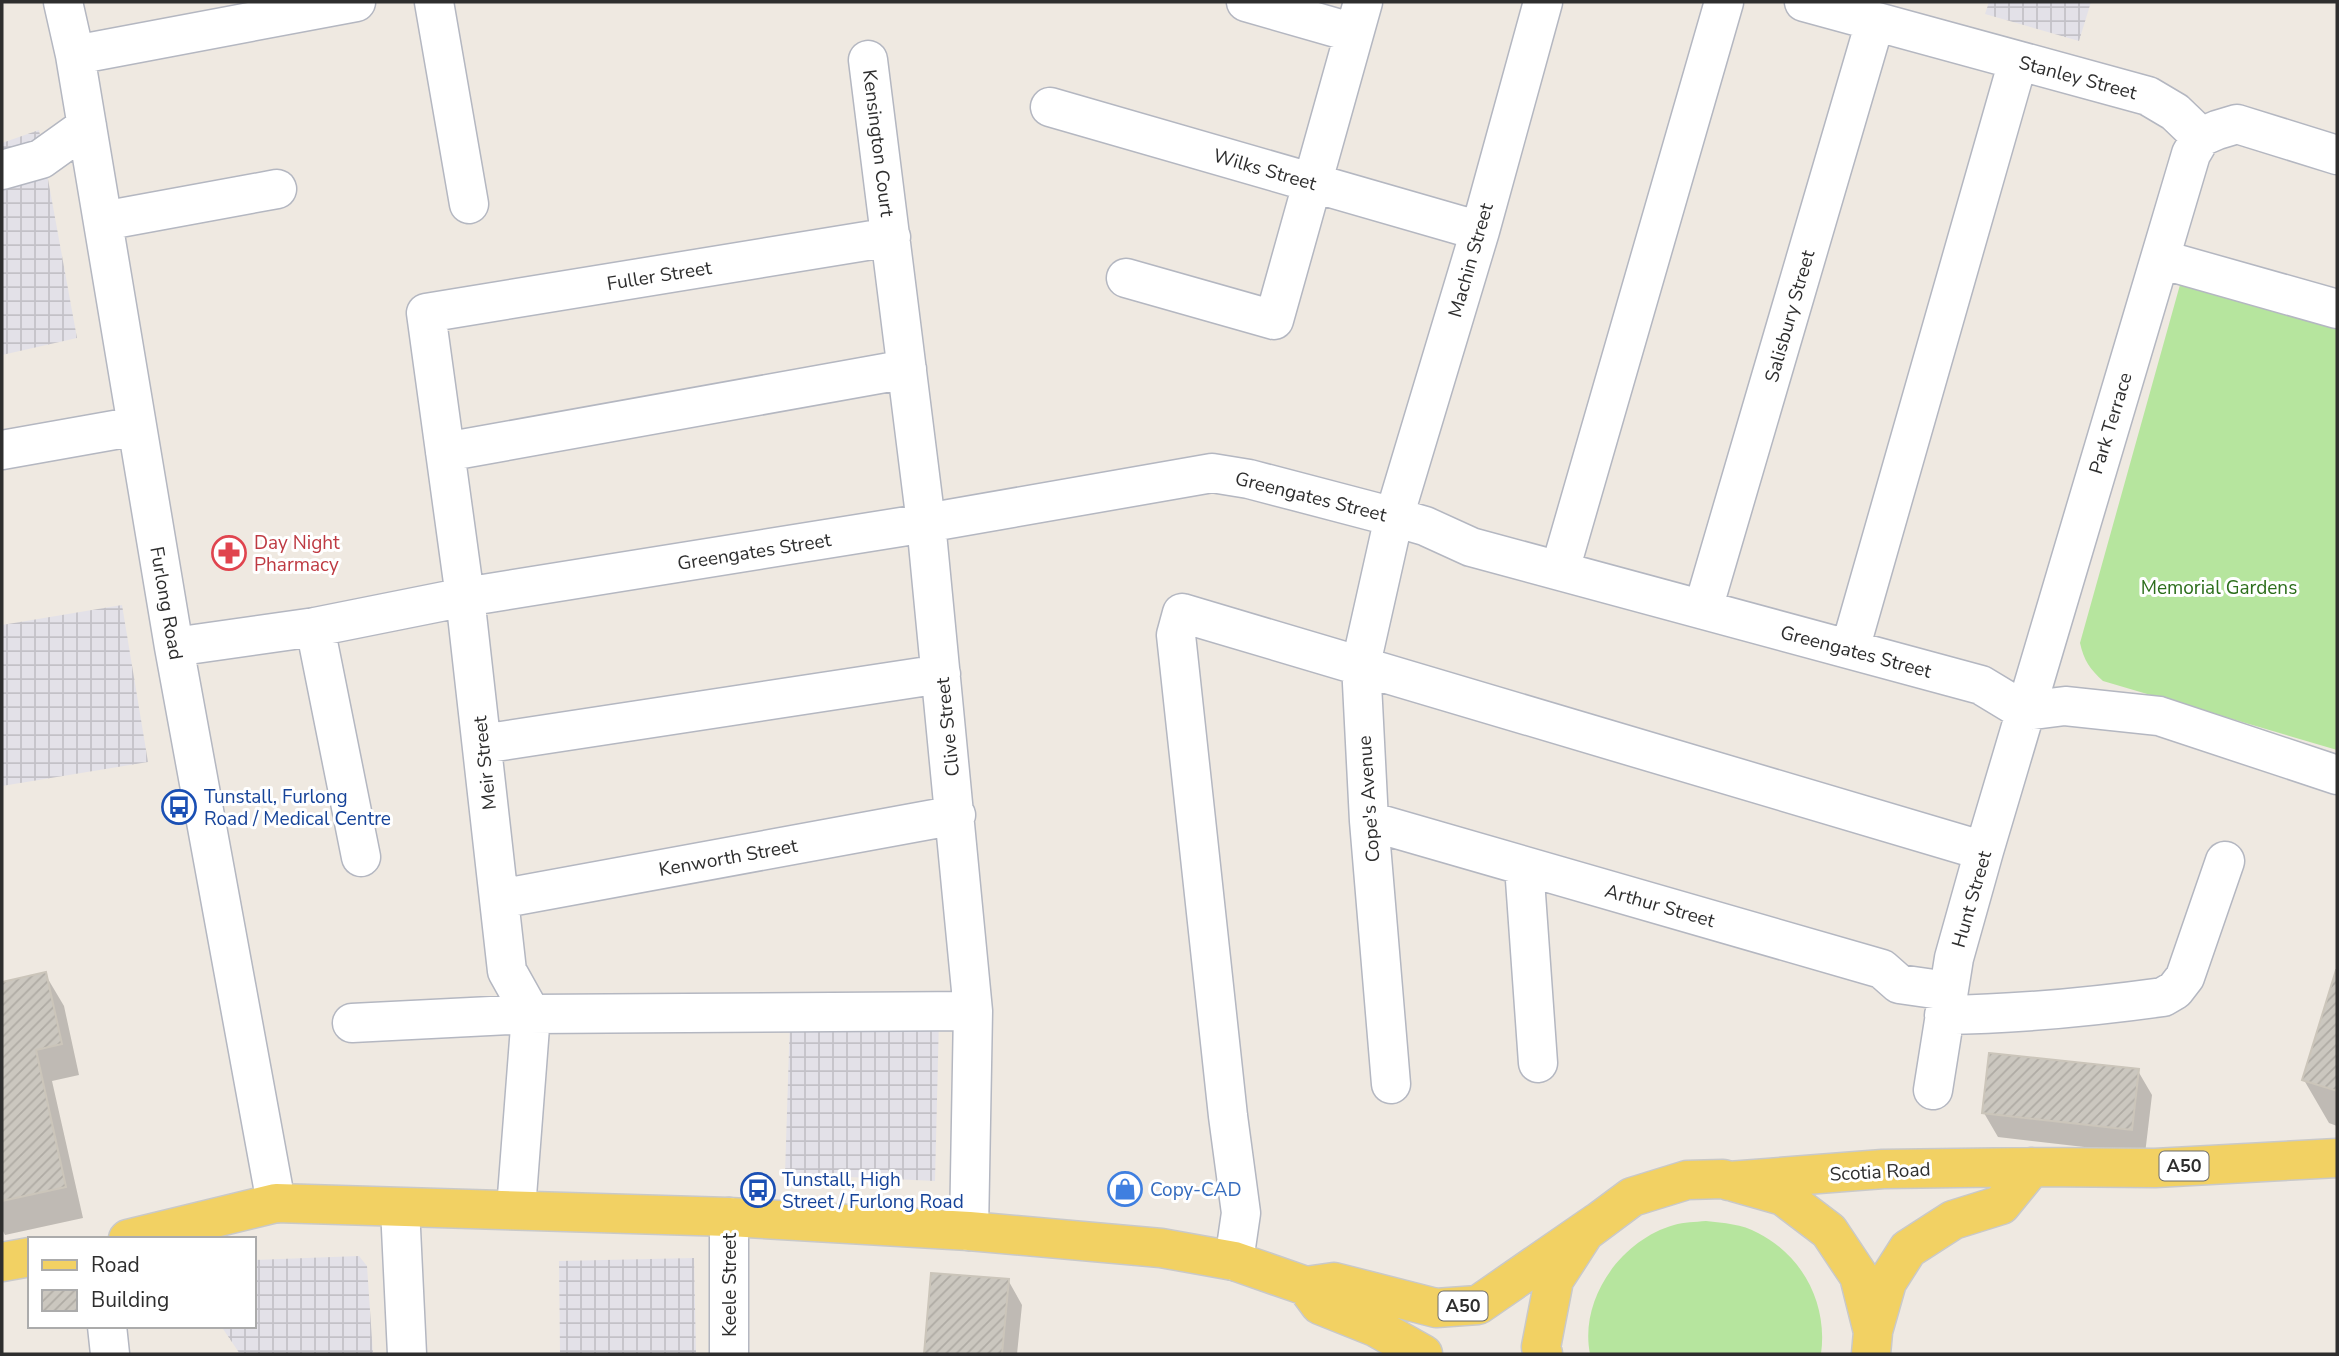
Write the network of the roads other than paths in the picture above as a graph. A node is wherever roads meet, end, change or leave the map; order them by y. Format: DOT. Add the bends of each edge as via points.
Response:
graph roads {
  1 [pos="63,2"];
  2 [pos="356,2"];
  3 [pos="433,2"];
  4 [pos="1247,2"];
  5 [pos="1544,2"];
  6 [pos="1724,2"];
  7 [pos="1804,2"];
  8 [pos="1359,17"];
  9 [pos="1875,22"];
  10 [pos="75,55"];
  11 [pos="868,60"];
  12 [pos="2018,61"];
  13 [pos="1050,107"];
  14 [pos="87,126"];
  15 [pos="2201,137"];
  16 [pos="2337,155"];
  17 [pos="2,170"];
  18 [pos="1312,183"];
  19 [pos="277,189"];
  20 [pos="469,204"];
  21 [pos="103,221"];
  22 [pos="1480,230"];
  23 [pos="890,231"];
  24 [pos="2160,259"];
  25 [pos="1126,278"];
  26 [pos="2337,309"];
  27 [pos="426,313"];
  28 [pos="908,369"];
  29 [pos="137,426"];
  30 [pos="2,450"];
  31 [pos="445,452"];
  32 [pos="1394,517"];
  33 [pos="926,523"];
  34 [pos="1560,570"];
  35 [pos="465,597"];
  36 [pos="1703,609"];
  37 [pos="315,627"];
  38 [pos="174,647"];
  39 [pos="1850,649"];
  40 [pos="1361,664"];
  41 [pos="942,674"];
  42 [pos="2024,711"];
  43 [pos="482,744"];
  44 [pos="2337,775"];
  45 [pos="956,815"];
  46 [pos="1369,821"];
  47 [pos="1984,851"];
  48 [pos="361,857"];
  49 [pos="2225,861"];
  50 [pos="1524,866"];
  51 [pos="499,899"];
  52 [pos="1946,1003"];
  53 [pos="973,1011"];
  54 [pos="531,1014"];
  55 [pos="352,1023"];
  56 [pos="1538,1063"];
  57 [pos="1391,1084"];
  58 [pos="1933,1090"];
  59 [pos="2337,1158"];
  60 [pos="2032,1167"];
  61 [pos="1729,1181"];
  62 [pos="276,1203"];
  63 [pos="400,1208"];
  64 [pos="516,1209"];
  65 [pos="729,1217"];
  66 [pos="1598,1222"];
  67 [pos="969,1231"];
  68 [pos="136,1237"];
  69 [pos="28,1257"];
  70 [pos="1234,1261"];
  71 [pos="2,1262"];
  72 [pos="1306,1286"];
  73 [pos="107,1328"];
  74 [pos="1872,1343"];
  75 [pos="110,1354"];
  76 [pos="407,1354"];
  77 [pos="729,1354"];
  78 [pos="1423,1354"];
  79 [pos="1543,1354"];
  1 -- 10 [label="street, Furlong Road"];
  2 -- 10 [label="street"];
  3 -- 20 [label="street"];
  4 -- 8 [label="street"];
  5 -- 22 [label="street, Machin Street"];
  6 -- 34 [label="street"];
  7 -- 9 [label="street, Stanley Street"];
  8 -- 18 [label="street"];
  9 -- 12 [label="street, Stanley Street"];
  9 -- 36 [label="street, Salisbury Street"];
  10 -- 14 [label="street, Furlong Road"];
  11 -- 23 [label="street, Kensington Court"];
  12 -- 15 [label="street, Stanley Street" via="2148,96 2175,112"];
  12 -- 39 [label="street"];
  13 -- 18 [label="street, Wilks Street"];
  14 -- 17 [label="street" via="41,159"];
  14 -- 21 [label="street, Furlong Road"];
  15 -- 16 [label="street" via="2237,124"];
  15 -- 24 [label="street, Park Terrace" via="2191,154"];
  18 -- 22 [label="street, Wilks Street"];
  18 -- 25 [label="street" via="1274,320"];
  19 -- 21 [label="street"];
  21 -- 29 [label="street, Furlong Road"];
  22 -- 32 [label="street, Machin Street"];
  23 -- 27 [label="street, Fuller Street"];
  23 -- 28 [label="street, Clive Street"];
  24 -- 26 [label="street"];
  24 -- 42 [label="street, Park Terrace"];
  27 -- 31 [label="street, Meir Street"];
  28 -- 31 [label="street"];
  28 -- 33 [label="street, Clive Street"];
  29 -- 30 [label="street"];
  29 -- 38 [label="street, Furlong Road"];
  31 -- 35 [label="street, Meir Street"];
  32 -- 33 [label="street, Greengates Street" via="1212,473"];
  32 -- 34 [label="street, Greengates Street" via="1471,547"];
  32 -- 40 [label="street, Cope's Avenue"];
  33 -- 35 [label="street, Greengates Street"];
  33 -- 41 [label="street, Clive Street"];
  34 -- 36 [label="street, Greengates Street"];
  35 -- 37 [label="street, Greengates Street"];
  35 -- 43 [label="street, Meir Street"];
  36 -- 39 [label="street, Greengates Street"];
  37 -- 38 [label="street, Greengates Street"];
  37 -- 48 [label="street"];
  38 -- 62 [label="street, Furlong Road"];
  39 -- 42 [label="street, Greengates Street" via="1980,685"];
  40 -- 46 [label="street, Cope's Avenue"];
  40 -- 47 [label="street"];
  40 -- 70 [label="street" via="1181,613 1175,635 1241,1213"];
  41 -- 43 [label="street"];
  41 -- 45 [label="street, Clive Street"];
  42 -- 44 [label="street" via="2065,706 2160,716"];
  42 -- 47 [label="street, Hunt Street"];
  43 -- 51 [label="street, Meir Street"];
  45 -- 51 [label="street, Kenworth Street"];
  45 -- 53 [label="street, Clive Street"];
  46 -- 50 [label="street, Arthur Street"];
  46 -- 57 [label="street, Cope's Avenue"];
  47 -- 52 [label="street, Hunt Street"];
  49 -- 52 [label="street, Arthur Street" via="2185,977 2163,997 2001,1014"];
  50 -- 52 [label="street, Arthur Street" via="1882,969 1899,984"];
  50 -- 56 [label="street"];
  51 -- 54 [label="street, Meir Street" via="507,971"];
  52 -- 58 [label="street, Hunt Street"];
  53 -- 54 [label="street"];
  53 -- 67 [label="street, Clive Street"];
  54 -- 55 [label="street"];
  54 -- 64 [label="street"];
  59 -- 60 [label="main road, Scotia Road / A50" via="2155,1168"];
  60 -- 61 [label="main road, Scotia Road / A50" via="1883,1169"];
  60 -- 74 [label="main road, A50" via="2001,1205 1953,1220 1908,1249 1887,1282"];
  61 -- 66 [label="main road, A50" via="1687,1180 1632,1197"];
  61 -- 74 [label="main road, A50" via="1783,1196 1829,1231 1858,1276"];
  62 -- 63 [label="main road, A50"];
  62 -- 68 [label="main road, A50"];
  63 -- 64 [label="main road, A50"];
  63 -- 76 [label="street"];
  64 -- 65 [label="main road, A50"];
  65 -- 67 [label="main road, A50"];
  65 -- 77 [label="street, Keele Street"];
  66 -- 72 [label="main road, A50" via="1478,1305 1437,1308 1334,1282"];
  66 -- 79 [label="main road, A50" via="1585,1232 1554,1280"];
  67 -- 70 [label="main road, A50" via="1161,1248"];
  69 -- 71 [label="main road"];
  70 -- 72 [label="main road, A50"];
  72 -- 78 [label="main road, A50" via="1320,1305 1375,1327"];
  73 -- 75 [label="street"];
}
